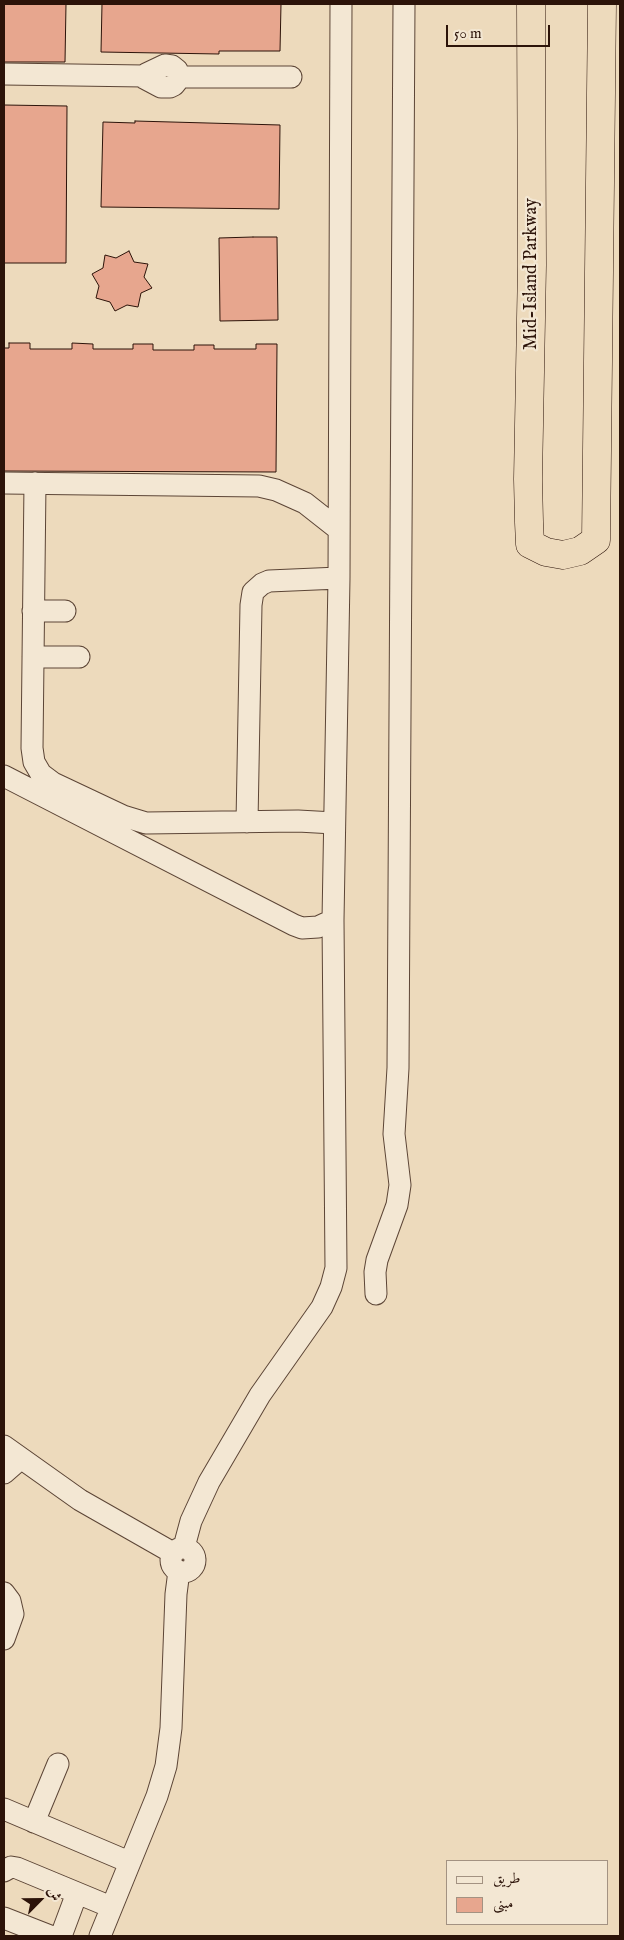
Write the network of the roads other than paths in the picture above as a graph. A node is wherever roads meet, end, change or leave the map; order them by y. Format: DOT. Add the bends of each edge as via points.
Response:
graph roads {
  1 [pos="341,4"];
  2 [pos="404,4"];
  3 [pos="531,4"];
  4 [pos="602,4"];
  5 [pos="4,74"];
  6 [pos="291,77"];
  7 [pos="4,483"];
  8 [pos="35,483"];
  9 [pos="338,529"];
  10 [pos="338,578"];
  11 [pos="33,611"];
  12 [pos="65,611"];
  13 [pos="33,657"];
  14 [pos="79,657"];
  15 [pos="4,776"];
  16 [pos="247,822"];
  17 [pos="334,823"];
  18 [pos="333,920"];
  19 [pos="376,1294"];
  20 [pos="12,1453"];
  21 [pos="4,1473"];
  22 [pos="179,1557"];
  23 [pos="4,1593"];
  24 [pos="4,1639"];
  25 [pos="58,1764"];
  26 [pos="4,1809"];
  27 [pos="34,1822"];
  28 [pos="129,1862"];
  29 [pos="4,1871"];
  30 [pos="77,1894"];
  31 [pos="111,1907"];
  32 [pos="4,1918"];
  33 [pos="50,1936"];
  34 [pos="61,1936"];
  35 [pos="100,1936"];
  1 -- 9 [label="street"];
  2 -- 19 [label="street" via="398,1058 394,1122 400,1185 397,1205 377,1260"];
  3 -- 4 [label="highway, Mid-Island Parkway" via="530,544 546,552 563,555 580,551 596,540"];
  5 -- 6 [label="street" via="144,76 168,65 175,68 178,77"];
  7 -- 8 [label="street"];
  8 -- 9 [label="street" via="259,486 306,503"];
  8 -- 11 [label="street"];
  9 -- 10 [label="street"];
  10 -- 16 [label="street" via="269,582 257,587 251,598"];
  10 -- 17 [label="street"];
  11 -- 12 [label="street"];
  11 -- 13 [label="street"];
  13 -- 14 [label="street"];
  13 -- 16 [label="street" via="32,755 37,768 47,779 140,822"];
  15 -- 18 [label="street" via="294,925 318,927"];
  16 -- 17 [label="street"];
  17 -- 18 [label="street"];
  18 -- 22 [label="street" via="334,1278 322,1307 260,1395 212,1475 196,1508"];
  20 -- 21 [label="street"];
  20 -- 22 [label="street" via="80,1500"];
  22 -- 28 [label="street" via="166,1766"];
  23 -- 24 [label="street" via="13,1614"];
  25 -- 27 [label="street"];
  26 -- 27 [label="street"];
  27 -- 28 [label="street"];
  28 -- 31 [label="street"];
  29 -- 30 [label="street" via="14,1868"];
  30 -- 31 [label="street"];
  30 -- 34 [label="street"];
  31 -- 35 [label="street"];
  32 -- 33 [label="street"];
}
